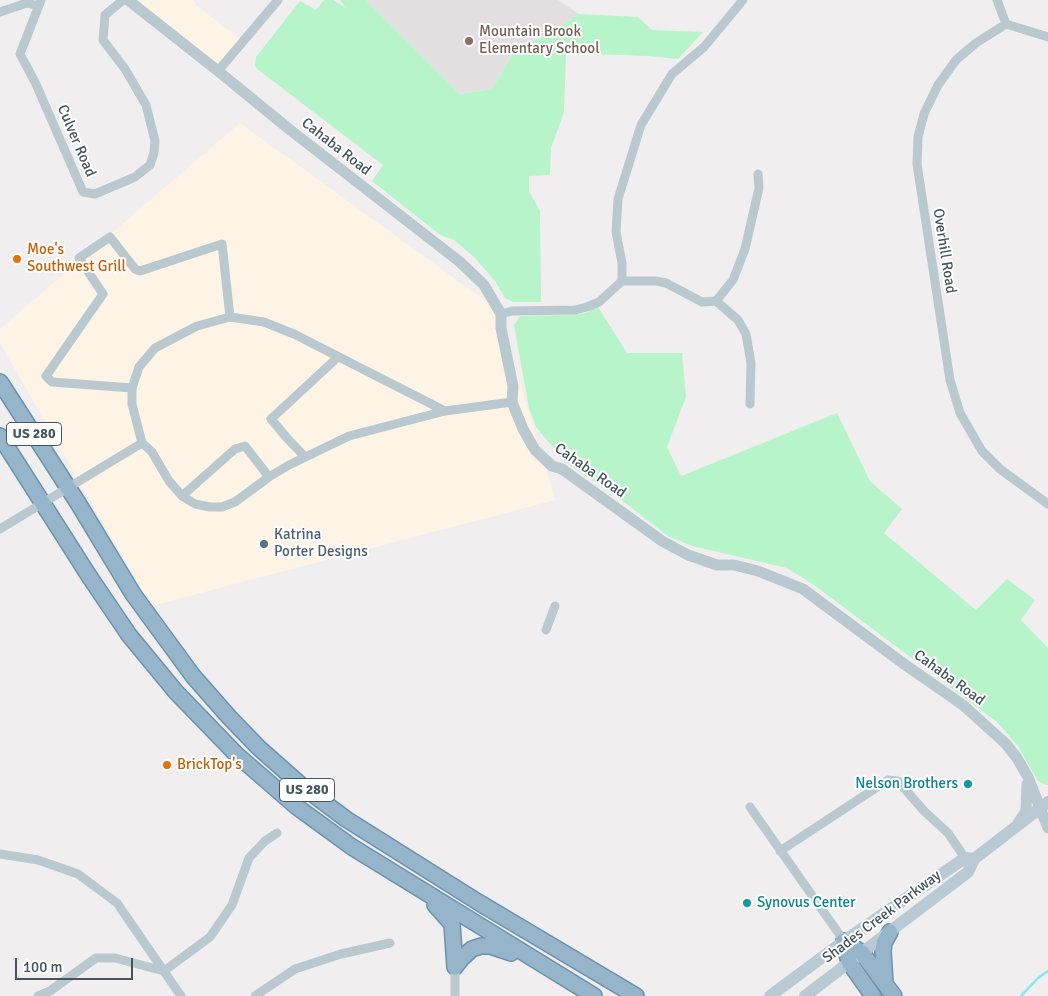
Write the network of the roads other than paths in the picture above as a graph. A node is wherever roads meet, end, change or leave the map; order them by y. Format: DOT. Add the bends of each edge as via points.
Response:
graph roads {
  1 [pos="123,0"];
  2 [pos="128,0"];
  3 [pos="743,0"];
  4 [pos="998,0"];
  5 [pos="273,2"];
  6 [pos="39,3"];
  7 [pos="0,12"];
  8 [pos="1006,24"];
  9 [pos="1048,38"];
  10 [pos="218,71"];
  11 [pos="758,174"];
  12 [pos="622,281"];
  13 [pos="716,301"];
  14 [pos="506,313"];
  15 [pos="230,317"];
  16 [pos="338,357"];
  17 [pos="0,382"];
  18 [pos="132,388"];
  19 [pos="512,402"];
  20 [pos="750,404"];
  21 [pos="445,411"];
  22 [pos="0,436"];
  23 [pos="142,443"];
  24 [pos="304,456"];
  25 [pos="269,477"];
  26 [pos="67,487"];
  27 [pos="182,496"];
  28 [pos="42,503"];
  29 [pos="1048,504"];
  30 [pos="0,529"];
  31 [pos="555,606"];
  32 [pos="546,630"];
  33 [pos="1028,777"];
  34 [pos="1044,805"];
  35 [pos="750,807"];
  36 [pos="1015,828"];
  37 [pos="1048,828"];
  38 [pos="277,833"];
  39 [pos="780,851"];
  40 [pos="0,854"];
  41 [pos="970,859"];
  42 [pos="424,892"];
  43 [pos="890,932"];
  44 [pos="844,941"];
  45 [pos="390,943"];
  46 [pos="855,958"];
  47 [pos="538,962"];
  48 [pos="455,967"];
  49 [pos="164,971"];
  50 [pos="563,977"];
  51 [pos="889,990"];
  52 [pos="38,996"];
  53 [pos="181,996"];
  54 [pos="255,996"];
  55 [pos="455,996"];
  56 [pos="580,996"];
  57 [pos="594,996"];
  58 [pos="636,996"];
  59 [pos="770,996"];
  60 [pos="805,996"];
  61 [pos="873,996"];
  1 -- 6 [label="street, Culver Road" via="105,15 103,40 146,105 155,141 154,153 150,165 135,177 94,194 83,192 36,82 20,54"];
  2 -- 10 [label="street, Cahaba Road"];
  3 -- 12 [label="street" via="704,47 672,74 641,125 618,199 616,232"];
  4 -- 8 [label="street"];
  5 -- 10 [label="street"];
  6 -- 7 [label="street"];
  8 -- 9 [label="street"];
  8 -- 29 [label="street, Overhill Road" via="956,60 938,85 924,114 918,137 917,164 950,380 960,413 982,451 1000,469"];
  10 -- 14 [label="street, Cahaba Road" via="460,262"];
  11 -- 13 [label="street" via="759,188 745,249 733,280"];
  12 -- 13 [label="street" via="666,283 702,302"];
  12 -- 14 [label="street" via="599,302 575,310"];
  13 -- 20 [label="street" via="738,320 746,334 751,363"];
  14 -- 19 [label="street, Cahaba Road" via="501,328 513,386"];
  15 -- 16 [label="street" via="264,322"];
  15 -- 18 [label="street" via="197,326 155,348 139,366"];
  15 -- 18 [label="street" via="222,244 140,271 110,237 79,258 103,294 46,376 52,382"];
  16 -- 21 [label="street"];
  16 -- 24 [label="street" via="271,419"];
  17 -- 26 [label="highway, US 280"];
  18 -- 23 [label="street" via="132,404"];
  19 -- 21 [label="street"];
  19 -- 33 [label="street, Cahaba Road" via="535,450 552,466 562,469 662,541 688,555 717,565 758,571 803,589 963,705 1006,744"];
  21 -- 24 [label="street" via="349,436"];
  22 -- 28 [label="highway, US 280"];
  23 -- 26 [label="street"];
  23 -- 27 [label="street" via="152,452"];
  24 -- 25 [label="street"];
  25 -- 27 [label="street" via="235,502 222,507 195,504"];
  25 -- 27 [label="street" via="244,446 235,449"];
  26 -- 28 [label="street"];
  26 -- 58 [label="highway, US 280" via="160,632 193,676 259,748 346,819"];
  28 -- 30 [label="street"];
  28 -- 42 [label="highway, US 280" via="129,635 176,692 237,755 320,824"];
  31 -- 32 [label="street"];
  33 -- 34 [label="street, Cahaba Road"];
  33 -- 36 [label="street" via="1026,811"];
  34 -- 36 [label="main road, Shades Creek Parkway"];
  34 -- 37 [label="street, Cahaba Road"];
  35 -- 39 [label="street"];
  36 -- 41 [label="main road, Shades Creek Parkway"];
  38 -- 49 [label="street" via="249,858 232,906 210,936"];
  39 -- 41 [label="street" via="888,780 898,781"];
  39 -- 44 [label="street"];
  40 -- 49 [label="street" via="38,860 78,874 117,903"];
  41 -- 43 [label="main road, Shades Creek Parkway" via="968,872"];
  41 -- 44 [label="main road, Shades Creek Parkway"];
  42 -- 47 [label="highway, US 280"];
  42 -- 48 [label="highway" via="452,924"];
  43 -- 46 [label="main road, Shades Creek Parkway"];
  43 -- 51 [label="highway" via="883,951"];
  44 -- 46 [label="highway"];
  44 -- 59 [label="main road, Shades Creek Parkway"];
  45 -- 54 [label="street" via="295,969"];
  46 -- 51 [label="highway"];
  46 -- 60 [label="main road, Shades Creek Parkway"];
  46 -- 61 [label="highway"];
  47 -- 48 [label="highway" via="481,946 472,949"];
  47 -- 50 [label="highway, US 280"];
  48 -- 55 [label="street"];
  49 -- 52 [label="street" via="114,958 96,958"];
  49 -- 53 [label="street"];
  50 -- 56 [label="highway"];
  50 -- 57 [label="highway, US 280"];
}
